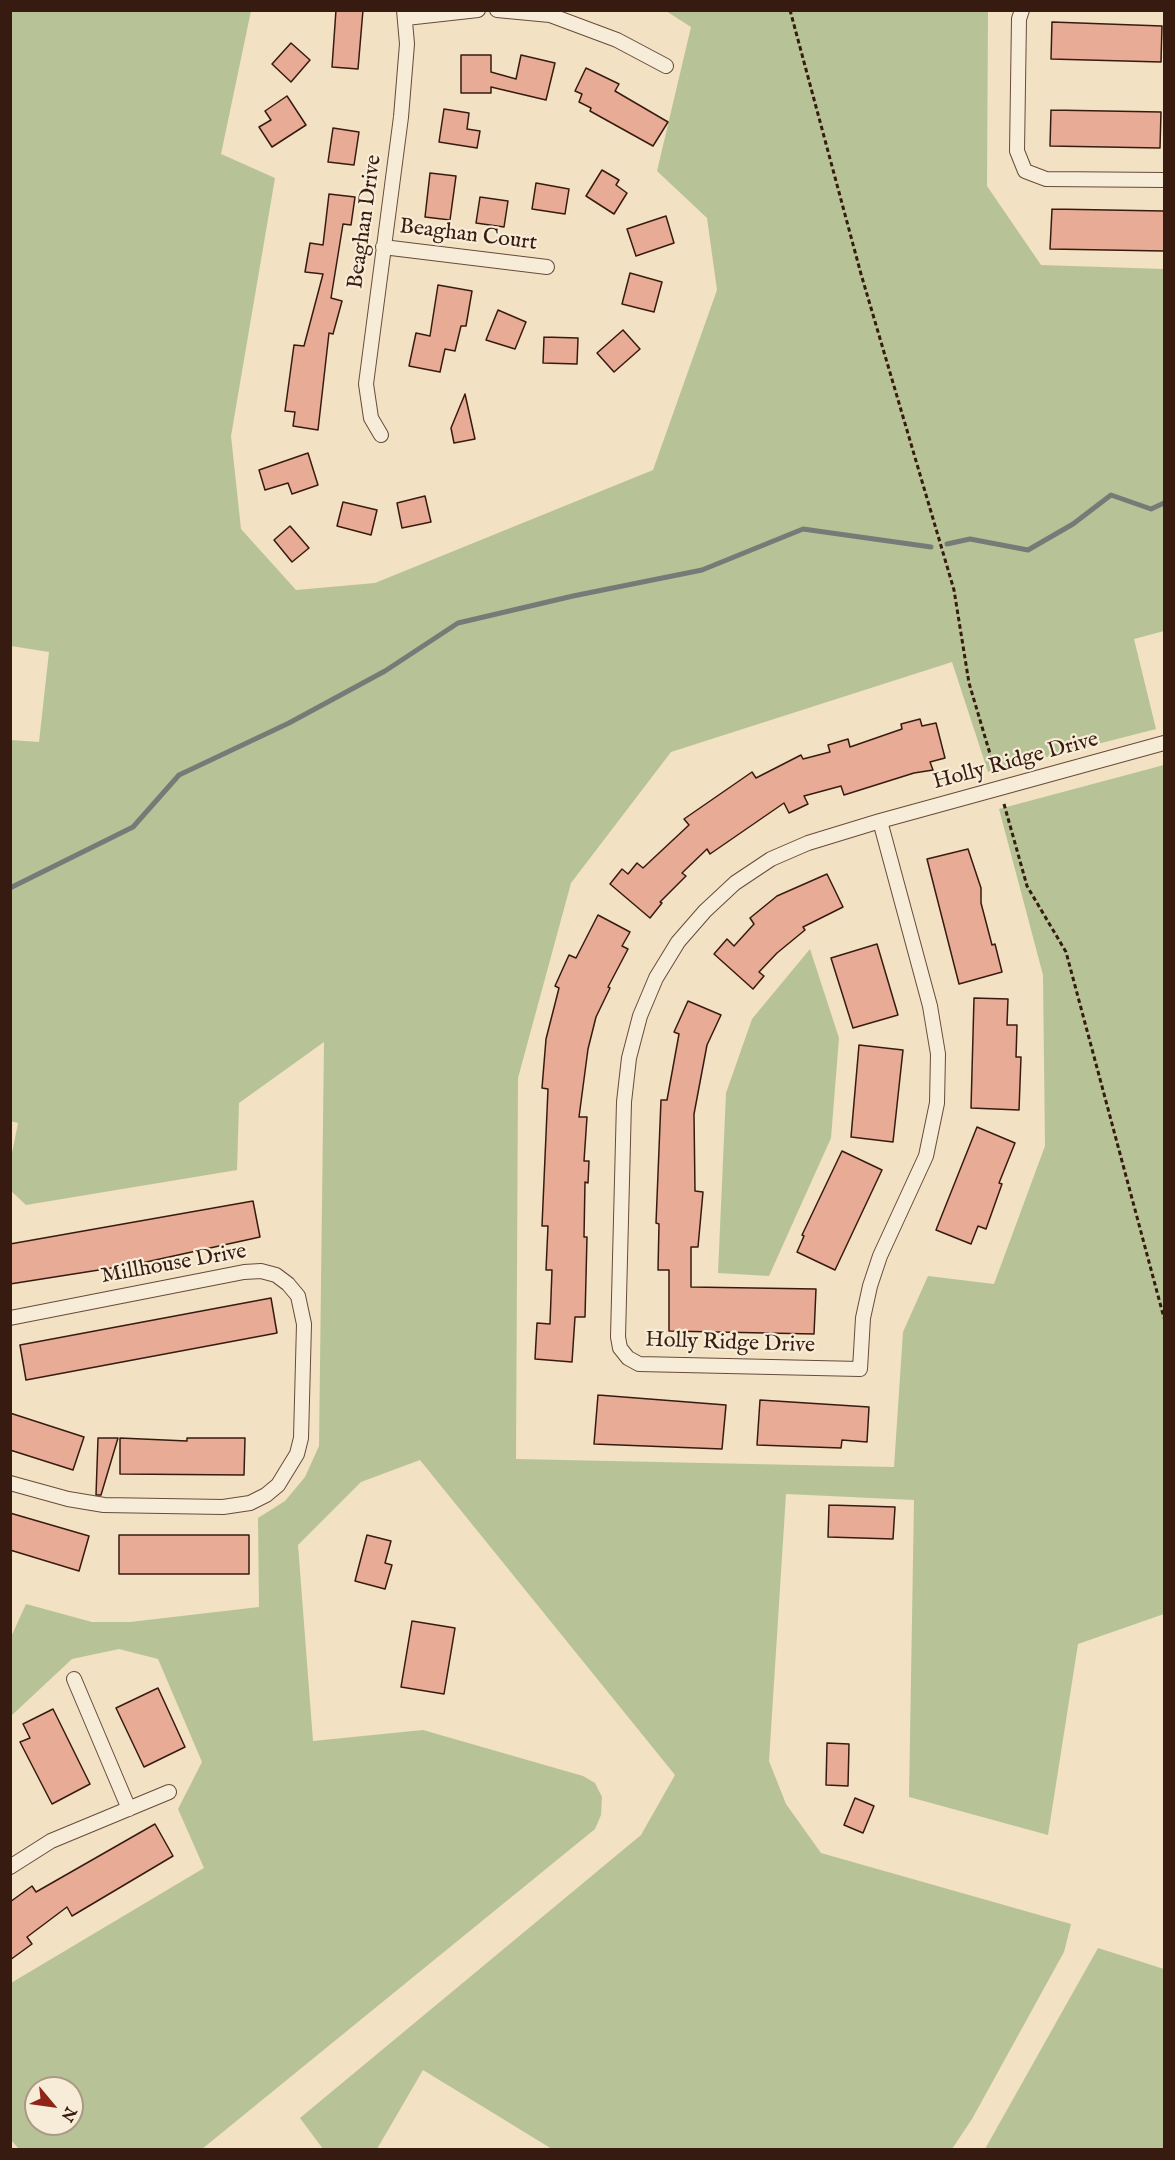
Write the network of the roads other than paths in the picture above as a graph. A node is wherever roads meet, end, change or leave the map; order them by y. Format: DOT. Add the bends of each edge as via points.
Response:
graph roads {
  1 [pos="478,10"];
  2 [pos="497,10"];
  3 [pos="1022,10"];
  4 [pos="405,14"];
  5 [pos="666,66"];
  6 [pos="1164,180"];
  7 [pos="383,247"];
  8 [pos="547,267"];
  9 [pos="381,435"];
  10 [pos="1164,743"];
  11 [pos="880,821"];
  12 [pos="10,1318"];
  13 [pos="10,1483"];
  14 [pos="74,1679"];
  15 [pos="169,1792"];
  16 [pos="129,1809"];
  17 [pos="10,1867"];
  1 -- 4 [label="street"];
  2 -- 5 [label="street" via="550,15 617,40"];
  3 -- 6 [label="street" via="1017,151 1025,171 1047,179"];
  4 -- 7 [label="street, Beaghan Drive" via="406,74"];
  7 -- 8 [label="street, Beaghan Court"];
  7 -- 9 [label="street, Beaghan Drive" via="366,384 371,418"];
  10 -- 11 [label="street, Holly Ridge Drive"];
  11 -- 11 [label="street, Holly Ridge Drive" via="808,843 771,859 735,883 678,942 656,978 640,1016 629,1058 624,1102 618,1337 628,1358 639,1364 860,1369 863,1318 870,1286 926,1156 937,1103 938,1054 930,1006"];
  12 -- 13 [label="street, Millhouse Drive" via="261,1271 276,1275 298,1296 304,1324 301,1438 297,1454 278,1485 266,1495 250,1503 223,1507 104,1505"];
  14 -- 16 [label="street"];
  15 -- 16 [label="street"];
  16 -- 17 [label="street" via="51,1841"];
}
